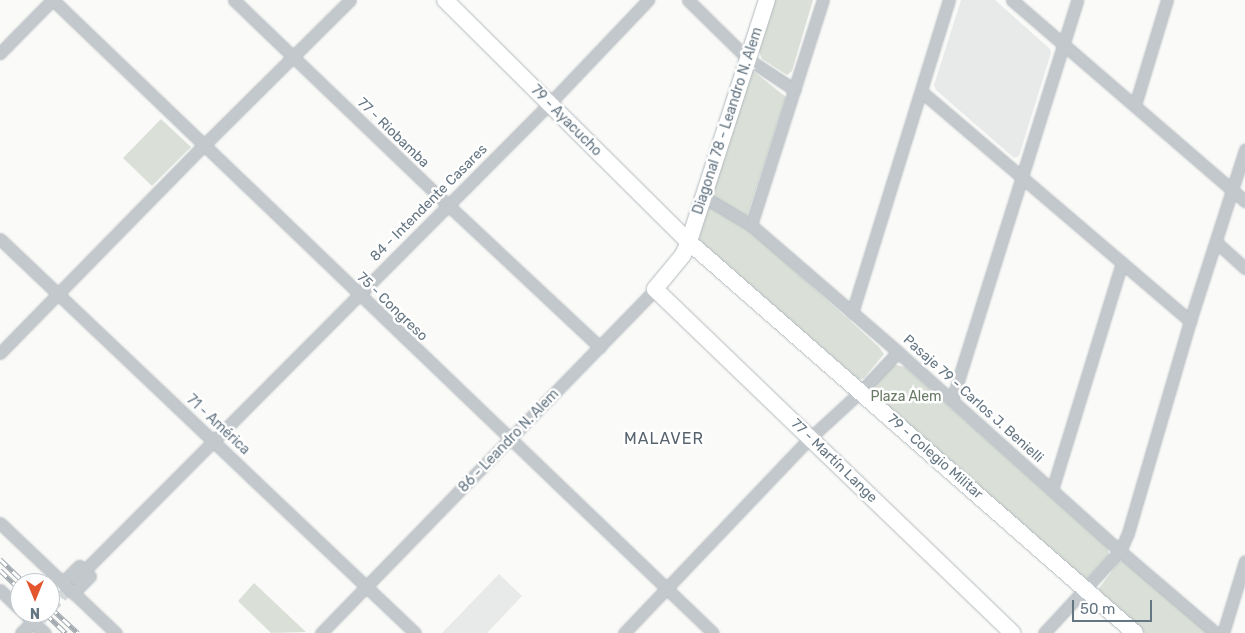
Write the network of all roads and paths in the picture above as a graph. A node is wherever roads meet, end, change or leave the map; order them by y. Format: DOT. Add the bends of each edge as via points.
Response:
graph roads {
  1 [pos="52,0"];
  2 [pos="234,0"];
  3 [pos="350,0"];
  4 [pos="444,0"];
  5 [pos="648,0"];
  6 [pos="688,0"];
  7 [pos="767,0"];
  8 [pos="823,0"];
  9 [pos="949,0"];
  10 [pos="1012,0"];
  11 [pos="1077,0"];
  12 [pos="1167,0"];
  13 [pos="1063,45"];
  14 [pos="0,53"];
  15 [pos="293,58"];
  16 [pos="748,59"];
  17 [pos="795,90"];
  18 [pos="922,92"];
  19 [pos="549,104"];
  20 [pos="1134,105"];
  21 [pos="203,146"];
  22 [pos="1245,150"];
  23 [pos="1022,176"];
  24 [pos="1232,190"];
  25 [pos="704,197"];
  26 [pos="1245,201"];
  27 [pos="448,205"];
  28 [pos="751,226"];
  29 [pos="0,239"];
  30 [pos="688,242"];
  31 [pos="1216,242"];
  32 [pos="1122,263"];
  33 [pos="1245,268"];
  34 [pos="655,290"];
  35 [pos="57,294"];
  36 [pos="358,295"];
  37 [pos="852,313"];
  38 [pos="1190,321"];
  39 [pos="600,347"];
  40 [pos="898,352"];
  41 [pos="0,353"];
  42 [pos="860,392"];
  43 [pos="952,400"];
  44 [pos="810,438"];
  45 [pos="213,440"];
  46 [pos="510,440"];
  47 [pos="187,467"];
  48 [pos="1052,490"];
  49 [pos="0,523"];
  50 [pos="1120,551"];
  51 [pos="1245,561"];
  52 [pos="76,579"];
  53 [pos="63,582"];
  54 [pos="366,586"];
  55 [pos="667,589"];
  56 [pos="0,590"];
  57 [pos="1085,590"];
  58 [pos="73,593"];
  59 [pos="10,600"];
  60 [pos="116,633"];
  61 [pos="321,633"];
  62 [pos="415,633"];
  63 [pos="624,633"];
  64 [pos="714,633"];
  65 [pos="1013,633"];
  66 [pos="1044,633"];
  67 [pos="1135,633"];
  68 [pos="1216,633"];
  69 [pos="1223,633"];
  1 -- 14 [label="street"];
  1 -- 21 [label="street, 75 - Congreso"];
  2 -- 15 [label="street, 77 - Riobamba"];
  3 -- 15 [label="street"];
  4 -- 19 [label="street, 79 - Ayacucho"];
  5 -- 19 [label="street, 84 - Intendente Casares"];
  6 -- 16 [label="street"];
  7 -- 16 [label="street, Diagonal 78 - Leandro N. Alem"];
  8 -- 17 [label="street"];
  9 -- 18 [label="street"];
  10 -- 13 [label="street"];
  11 -- 13 [label="street"];
  12 -- 20 [label="street"];
  13 -- 20 [label="street"];
  13 -- 23 [label="street"];
  15 -- 21 [label="street"];
  15 -- 27 [label="street, 77 - Riobamba"];
  16 -- 17 [label="street"];
  16 -- 25 [label="street, Diagonal 78 - Leandro N. Alem"];
  17 -- 28 [label="street"];
  18 -- 23 [label="street"];
  18 -- 37 [label="street"];
  19 -- 27 [label="street, 84 - Intendente Casares"];
  19 -- 30 [label="street, 79 - Ayacucho"];
  20 -- 24 [label="street"];
  21 -- 35 [label="street"];
  21 -- 36 [label="street, 75 - Congreso"];
  22 -- 24 [label="street"];
  23 -- 32 [label="street"];
  23 -- 43 [label="street"];
  24 -- 26 [label="street"];
  24 -- 31 [label="street"];
  25 -- 28 [label="street, Pasaje 79 - Carlos J. Benielli"];
  25 -- 30 [label="street, Diagonal 78 - Leandro N. Alem"];
  27 -- 36 [label="street, 84 - Intendente Casares"];
  27 -- 39 [label="street, 77 - Riobamba"];
  28 -- 37 [label="street, Pasaje 79 - Carlos J. Benielli"];
  29 -- 35 [label="street, 71 - América"];
  30 -- 34 [label="street, 86 - Leandro N. Alem" via="683,255"];
  30 -- 42 [label="street, 79 - Colegio Militar"];
  31 -- 33 [label="street"];
  31 -- 38 [label="street"];
  32 -- 38 [label="street"];
  32 -- 48 [label="street"];
  34 -- 39 [label="street, 86 - Leandro N. Alem"];
  34 -- 44 [label="street, 77 - Martín Lange"];
  35 -- 41 [label="street"];
  35 -- 45 [label="street, 71 - América"];
  36 -- 45 [label="street, 84 - Intendente Casares"];
  36 -- 46 [label="street, 75 - Congreso"];
  37 -- 40 [label="street, Pasaje 79 - Carlos J. Benielli"];
  38 -- 50 [label="street"];
  39 -- 46 [label="street, 86 - Leandro N. Alem"];
  40 -- 42 [label="street"];
  40 -- 43 [label="street, Pasaje 79 - Carlos J. Benielli"];
  42 -- 44 [label="street"];
  42 -- 57 [label="street, 79 - Colegio Militar"];
  43 -- 48 [label="street, Pasaje 79 - Carlos J. Benielli"];
  44 -- 55 [label="street"];
  44 -- 65 [label="street, 77 - Martín Lange"];
  45 -- 47 [label="street, 84 - Intendente Casares"];
  45 -- 54 [label="street, 71 - América"];
  46 -- 54 [label="street, 86 - Leandro N. Alem"];
  46 -- 55 [label="street, 75 - Congreso"];
  47 -- 52 [label="street, 84 - Intendente Casares"];
  47 -- 53 [label="street, 84 - Intendente Casares" via="168,478"];
  47 -- 58 [label="street, 84 - Intendente Casares" via="178,486"];
  48 -- 50 [label="street, Pasaje 79 - Carlos J. Benielli"];
  49 -- 53 [label="street"];
  50 -- 57 [label="street"];
  50 -- 68 [label="street, Pasaje 79 - Carlos J. Benielli"];
  51 -- 69 [label="street"];
  53 -- 58 [label="street"];
  54 -- 61 [label="street, 86 - Leandro N. Alem"];
  54 -- 62 [label="street, 71 - América"];
  55 -- 63 [label="street"];
  55 -- 64 [label="street, 75 - Congreso"];
  56 -- 59 [label="street"];
  57 -- 66 [label="street"];
  57 -- 67 [label="street, 79 - Colegio Militar"];
  58 -- 60 [label="street"];
}
